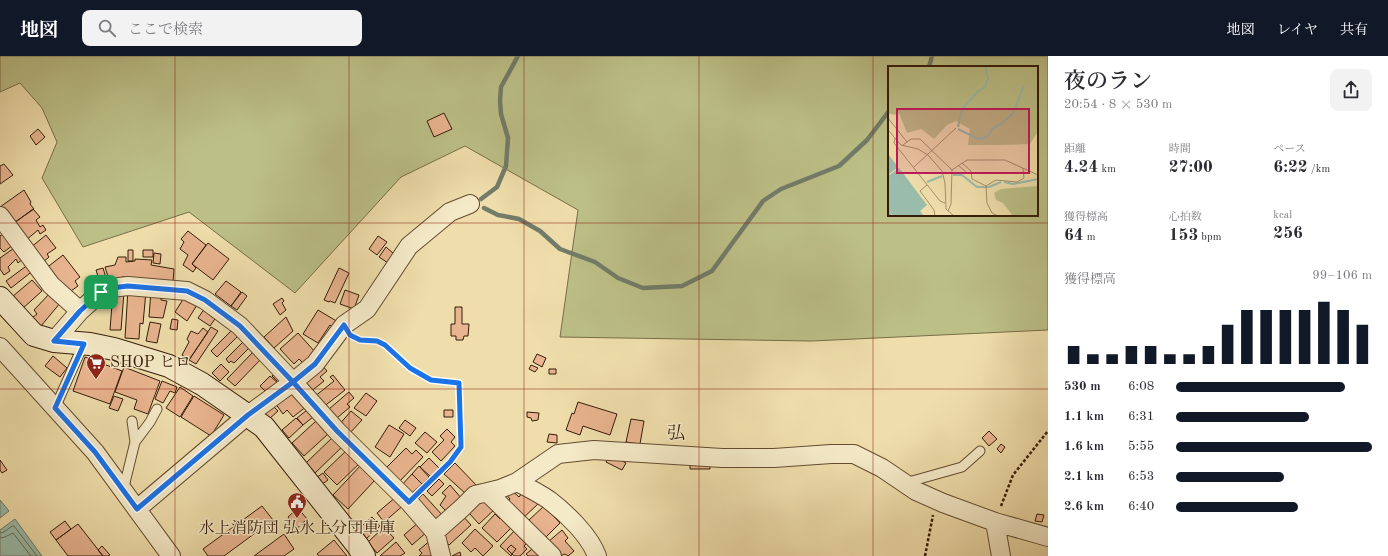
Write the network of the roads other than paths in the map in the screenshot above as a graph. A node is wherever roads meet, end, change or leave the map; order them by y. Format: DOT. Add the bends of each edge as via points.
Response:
graph roads {
  1 [pos="470,204"];
  2 [pos="0,216"];
  3 [pos="0,298"];
  4 [pos="80,311"];
  5 [pos="54,341"];
  6 [pos="84,344"];
  7 [pos="0,347"];
  8 [pos="293,382"];
  9 [pos="55,408"];
  10 [pos="156,409"];
  11 [pos="248,415"];
  12 [pos="132,421"];
  13 [pos="135,442"];
  14 [pos="980,451"];
  15 [pos="516,482"];
  16 [pos="904,483"];
  17 [pos="123,491"];
  18 [pos="488,492"];
  19 [pos="137,509"];
  20 [pos="995,522"];
  21 [pos="435,532"];
  22 [pos="1048,537"];
  23 [pos="171,556"];
  24 [pos="364,556"];
  25 [pos="441,556"];
  26 [pos="552,556"];
  27 [pos="597,556"];
  28 [pos="1001,556"];
  1 -- 8 [label="street" via="450,212 409,246 367,309 344,325 315,364"];
  2 -- 4 [label="street" via="52,285"];
  3 -- 5 [label="main road" via="34,334"];
  4 -- 5 [label="street"];
  4 -- 8 [label="street" via="101,292 111,288 128,286 187,291 205,300 240,326"];
  5 -- 6 [label="main road"];
  6 -- 9 [label="lane"];
  6 -- 11 [label="main road" via="114,349 169,366 202,384"];
  7 -- 9 [label="street"];
  8 -- 11 [label="street"];
  8 -- 21 [label="street"];
  9 -- 17 [label="street" via="95,452"];
  10 -- 13 [label="lane"];
  11 -- 19 [label="street"];
  11 -- 24 [label="main road" via="264,427"];
  12 -- 13 [label="lane"];
  13 -- 17 [label="lane"];
  14 -- 16 [label="lane" via="962,467"];
  15 -- 16 [label="street" via="558,454 594,450 722,458 854,454"];
  15 -- 18 [label="street"];
  15 -- 27 [label="street" via="549,500 591,543"];
  16 -- 20 [label="street" via="916,491"];
  17 -- 19 [label="street"];
  18 -- 21 [label="street" via="475,495"];
  18 -- 26 [label="street"];
  19 -- 23 [label="street"];
  20 -- 22 [label="street"];
  20 -- 28 [label="street"];
  21 -- 25 [label="street"];
}
